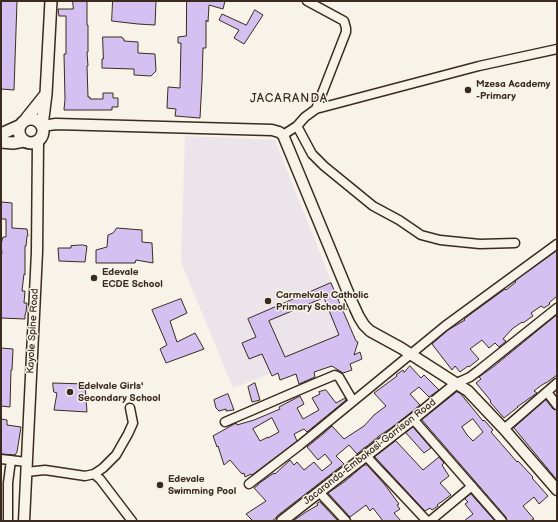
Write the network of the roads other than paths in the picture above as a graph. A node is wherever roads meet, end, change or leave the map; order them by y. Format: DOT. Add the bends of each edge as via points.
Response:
graph roads {
  1 [pos="51,1"];
  2 [pos="307,1"];
  3 [pos="557,49"];
  4 [pos="46,94"];
  5 [pos="316,109"];
  6 [pos="23,123"];
  7 [pos="42,126"];
  8 [pos="297,126"];
  9 [pos="1,134"];
  10 [pos="283,135"];
  11 [pos="24,141"];
  12 [pos="38,141"];
  13 [pos="1,142"];
  14 [pos="515,243"];
  15 [pos="557,244"];
  16 [pos="557,308"];
  17 [pos="410,354"];
  18 [pos="458,383"];
  19 [pos="557,383"];
  20 [pos="547,392"];
  21 [pos="354,401"];
  22 [pos="557,406"];
  23 [pos="130,408"];
  24 [pos="413,419"];
  25 [pos="225,422"];
  26 [pos="504,429"];
  27 [pos="366,456"];
  28 [pos="1,459"];
  29 [pos="11,460"];
  30 [pos="27,467"];
  31 [pos="94,474"];
  32 [pos="249,484"];
  33 [pos="472,486"];
  34 [pos="557,490"];
  35 [pos="319,492"];
  36 [pos="8,521"];
  37 [pos="24,521"];
  38 [pos="132,521"];
  39 [pos="282,521"];
  40 [pos="346,521"];
  41 [pos="428,521"];
  42 [pos="502,521"];
  1 -- 4 [label="main road"];
  2 -- 5 [label="street" via="344,21 346,28"];
  3 -- 5 [label="street" via="479,66"];
  4 -- 6 [label="main road"];
  4 -- 7 [label="main road"];
  5 -- 8 [label="street"];
  6 -- 7 [label="main road" via="30,118 38,120"];
  6 -- 9 [label="main road"];
  6 -- 11 [label="main road" via="18,131"];
  7 -- 10 [label="street" via="56,124 272,130"];
  7 -- 12 [label="main road" via="43,134"];
  8 -- 10 [label="street"];
  8 -- 14 [label="street" via="312,154 324,166 373,206 421,235 440,240 480,244"];
  10 -- 17 [label="street" via="359,317 370,331"];
  11 -- 12 [label="main road"];
  11 -- 13 [label="main road"];
  12 -- 30 [label="street, Kayole Spine Road" via="37,252"];
  15 -- 17 [label="street"];
  16 -- 18 [label="street" via="478,371"];
  17 -- 18 [label="street"];
  17 -- 21 [label="street"];
  18 -- 24 [label="street, Jacaranda-Embakasi-Garrison Road"];
  18 -- 26 [label="street" via="468,390"];
  19 -- 20 [label="street"];
  20 -- 22 [label="street"];
  20 -- 26 [label="street"];
  21 -- 25 [label="street" via="339,377 335,375"];
  21 -- 32 [label="street"];
  23 -- 31 [label="street" via="133,424 128,434 116,455"];
  24 -- 27 [label="street, Jacaranda-Embakasi-Garrison Road"];
  24 -- 33 [label="street"];
  26 -- 34 [label="street"];
  27 -- 35 [label="street, Jacaranda-Embakasi-Garrison Road"];
  27 -- 41 [label="street"];
  28 -- 29 [label="street"];
  29 -- 30 [label="street"];
  29 -- 36 [label="street"];
  30 -- 31 [label="street" via="84,476"];
  30 -- 37 [label="street, Kayole Spine Road"];
  31 -- 38 [label="street"];
  33 -- 41 [label="street"];
  33 -- 42 [label="street"];
  35 -- 39 [label="street, Jacaranda-Embakasi-Garrison Road"];
  35 -- 40 [label="street"];
}
